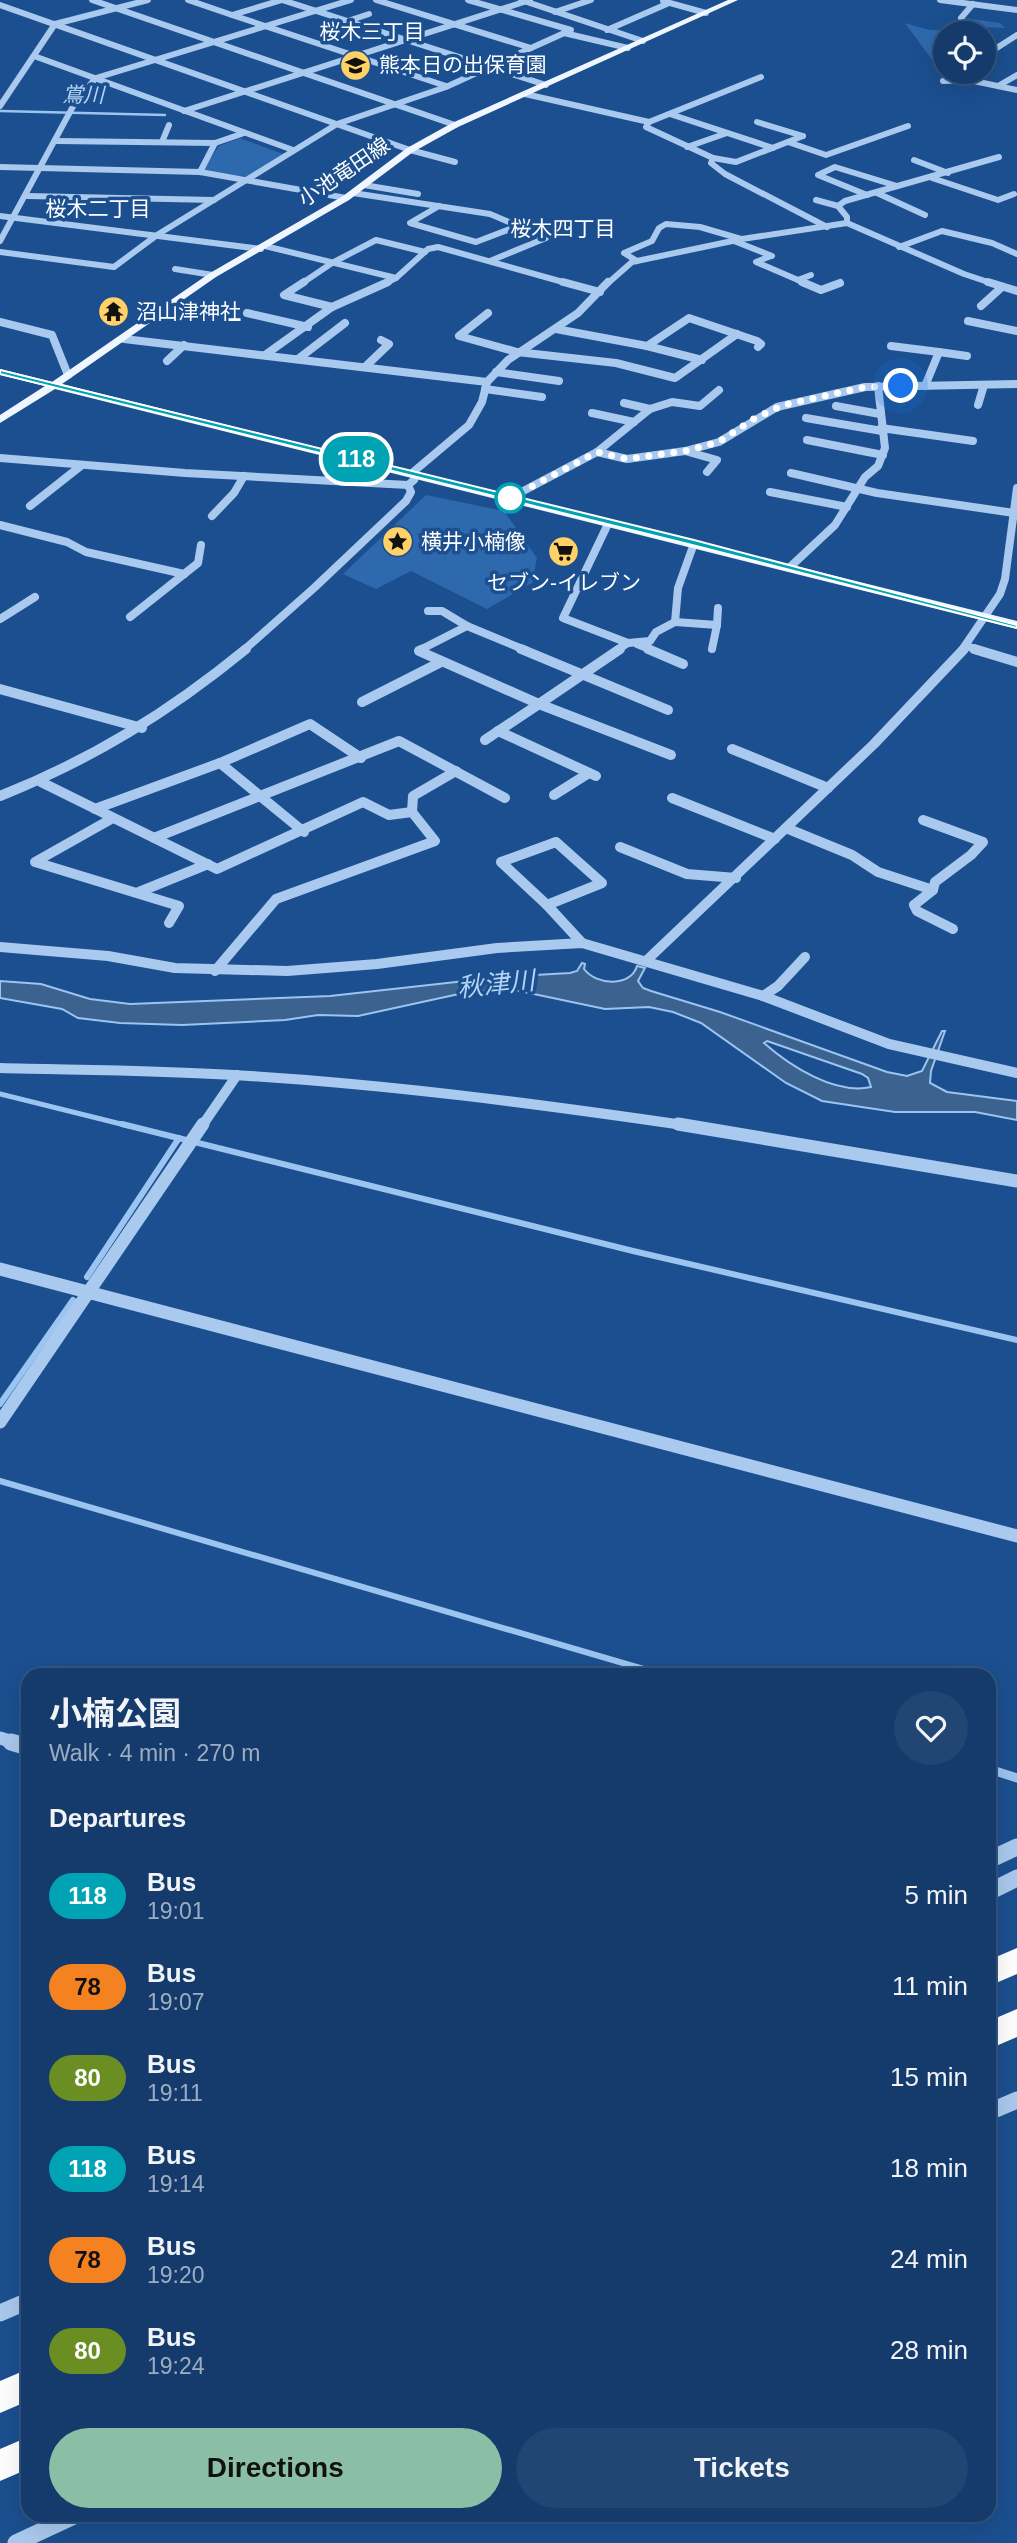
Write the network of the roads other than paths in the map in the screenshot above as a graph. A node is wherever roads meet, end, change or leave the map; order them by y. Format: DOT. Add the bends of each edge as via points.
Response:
graph roads {
  1 [pos="92,0"];
  2 [pos="148,0"];
  3 [pos="188,0"];
  4 [pos="282,0"];
  5 [pos="351,0"];
  6 [pos="376,0"];
  7 [pos="468,0"];
  8 [pos="591,0"];
  9 [pos="660,0"];
  10 [pos="734,0"];
  11 [pos="940,0"];
  12 [pos="525,1"];
  13 [pos="669,3"];
  14 [pos="973,4"];
  15 [pos="0,5"];
  16 [pos="117,9"];
  17 [pos="315,10"];
  18 [pos="499,10"];
  19 [pos="1017,10"];
  20 [pos="555,12"];
  21 [pos="706,13"];
  22 [pos="232,15"];
  23 [pos="369,15"];
  24 [pos="961,18"];
  25 [pos="348,21"];
  26 [pos="55,24"];
  27 [pos="453,24"];
  28 [pos="586,24"];
  29 [pos="264,26"];
  30 [pos="571,30"];
  31 [pos="607,30"];
  32 [pos="564,33"];
  33 [pos="1017,35"];
  34 [pos="406,40"];
  35 [pos="643,41"];
  36 [pos="213,42"];
  37 [pos="531,48"];
  38 [pos="628,48"];
  39 [pos="999,52"];
  40 [pos="34,56"];
  41 [pos="354,56"];
  42 [pos="154,59"];
  43 [pos="490,67"];
  44 [pos="303,73"];
  45 [pos="1017,75"];
  46 [pos="761,77"];
  47 [pos="96,78"];
  48 [pos="988,84"];
  49 [pos="546,85"];
  50 [pos="446,86"];
  51 [pos="998,86"];
  52 [pos="0,87"];
  53 [pos="12,87"];
  54 [pos="1017,90"];
  55 [pos="243,92"];
  56 [pos="525,94"];
  57 [pos="395,104"];
  58 [pos="0,106"];
  59 [pos="184,111"];
  60 [pos="670,114"];
  61 [pos="649,122"];
  62 [pos="757,122"];
  63 [pos="337,124"];
  64 [pos="169,125"];
  65 [pos="455,125"];
  66 [pos="908,126"];
  67 [pos="244,133"];
  68 [pos="728,133"];
  69 [pos="56,141"];
  70 [pos="162,142"];
  71 [pos="788,142"];
  72 [pos="215,143"];
  73 [pos="687,147"];
  74 [pos="773,148"];
  75 [pos="293,150"];
  76 [pos="410,150"];
  77 [pos="999,157"];
  78 [pos="713,158"];
  79 [pos="914,160"];
  80 [pos="455,162"];
  81 [pos="0,166"];
  82 [pos="40,168"];
  83 [pos="200,172"];
  84 [pos="948,173"];
  85 [pos="932,178"];
  86 [pos="249,179"];
  87 [pos="364,185"];
  88 [pos="898,187"];
  89 [pos="877,192"];
  90 [pos="418,194"];
  91 [pos="1014,194"];
  92 [pos="350,195"];
  93 [pos="867,195"];
  94 [pos="27,196"];
  95 [pos="214,200"];
  96 [pos="816,200"];
  97 [pos="440,205"];
  98 [pos="838,206"];
  99 [pos="925,215"];
  100 [pos="0,216"];
  101 [pos="12,218"];
  102 [pos="847,223"];
  103 [pos="518,226"];
  104 [pos="827,227"];
  105 [pos="157,235"];
  106 [pos="699,239"];
  107 [pos="738,240"];
  108 [pos="0,242"];
  109 [pos="263,247"];
  110 [pos="899,247"];
  111 [pos="715,248"];
  112 [pos="425,252"];
  113 [pos="1016,252"];
  114 [pos="0,253"];
  115 [pos="489,261"];
  116 [pos="637,261"];
  117 [pos="332,263"];
  118 [pos="174,269"];
  119 [pos="213,275"];
  120 [pos="811,275"];
  121 [pos="396,278"];
  122 [pos="798,280"];
  123 [pos="839,283"];
  124 [pos="1002,287"];
  125 [pos="1017,291"];
  126 [pos="600,292"];
  127 [pos="981,306"];
  128 [pos="332,307"];
  129 [pos="247,313"];
  130 [pos="488,313"];
  131 [pos="968,321"];
  132 [pos="0,322"];
  133 [pos="345,323"];
  134 [pos="307,327"];
  135 [pos="555,329"];
  136 [pos="1017,331"];
  137 [pos="737,334"];
  138 [pos="124,338"];
  139 [pos="381,340"];
  140 [pos="184,345"];
  141 [pos="647,346"];
  142 [pos="891,346"];
  143 [pos="758,347"];
  144 [pos="517,352"];
  145 [pos="939,352"];
  146 [pos="265,355"];
  147 [pos="967,356"];
  148 [pos="298,359"];
  149 [pos="167,360"];
  150 [pos="702,360"];
  151 [pos="365,367"];
  152 [pos="0,372"];
  153 [pos="496,372"];
  154 [pos="68,375"];
  155 [pos="559,381"];
  156 [pos="1017,384"];
  157 [pos="54,385"];
  158 [pos="984,385"];
  159 [pos="486,386"];
  160 [pos="877,386"];
  161 [pos="925,386"];
  162 [pos="719,390"];
  163 [pos="542,397"];
  164 [pos="624,403"];
  165 [pos="978,405"];
  166 [pos="836,406"];
  167 [pos="650,409"];
  168 [pos="592,412"];
  169 [pos="880,414"];
  170 [pos="806,418"];
  171 [pos="0,419"];
  172 [pos="634,422"];
  173 [pos="882,430"];
  174 [pos="807,440"];
  175 [pos="973,441"];
  176 [pos="685,451"];
  177 [pos="597,452"];
  178 [pos="883,455"];
  179 [pos="0,458"];
  180 [pos="82,465"];
  181 [pos="707,472"];
  182 [pos="791,473"];
  183 [pos="244,476"];
  184 [pos="413,478"];
  185 [pos="859,488"];
  186 [pos="1017,488"];
  187 [pos="770,492"];
  188 [pos="510,498"];
  189 [pos="30,506"];
  190 [pos="847,507"];
  191 [pos="1013,513"];
  192 [pos="212,516"];
  193 [pos="0,524"];
  194 [pos="607,526"];
  195 [pos="201,545"];
  196 [pos="692,549"];
  197 [pos="790,567"];
  198 [pos="184,574"];
  199 [pos="35,597"];
  200 [pos="718,608"];
  201 [pos="428,611"];
  202 [pos="985,616"];
  203 [pos="130,617"];
  204 [pos="0,619"];
  205 [pos="675,622"];
  206 [pos="717,625"];
  207 [pos="1017,625"];
  208 [pos="467,626"];
  209 [pos="632,643"];
  210 [pos="967,646"];
  211 [pos="712,649"];
  212 [pos="441,662"];
  213 [pos="1017,662"];
  214 [pos="683,664"];
  215 [pos="584,673"];
  216 [pos="0,690"];
  217 [pos="362,702"];
  218 [pos="539,704"];
  219 [pos="668,710"];
  220 [pos="142,728"];
  221 [pos="498,732"];
  222 [pos="485,740"];
  223 [pos="732,749"];
  224 [pos="671,755"];
  225 [pos="361,758"];
  226 [pos="220,763"];
  227 [pos="456,771"];
  228 [pos="41,782"];
  229 [pos="828,788"];
  230 [pos="554,795"];
  231 [pos="0,796"];
  232 [pos="261,798"];
  233 [pos="505,798"];
  234 [pos="672,798"];
  235 [pos="95,809"];
  236 [pos="412,812"];
  237 [pos="113,818"];
  238 [pos="923,820"];
  239 [pos="786,828"];
  240 [pos="304,832"];
  241 [pos="155,838"];
  242 [pos="775,839"];
  243 [pos="620,848"];
  244 [pos="208,864"];
  245 [pos="736,878"];
  246 [pos="933,890"];
  247 [pos="139,892"];
  248 [pos="546,905"];
  249 [pos="170,923"];
  250 [pos="953,929"];
  251 [pos="0,940"];
  252 [pos="582,943"];
  253 [pos="5,947"];
  254 [pos="805,957"];
  255 [pos="647,960"];
  256 [pos="215,971"];
  257 [pos="763,996"];
  258 [pos="0,1068"];
  259 [pos="1017,1073"];
  260 [pos="237,1075"];
  261 [pos="1017,1181"];
  262 [pos="0,1269"];
  263 [pos="87,1291"];
  264 [pos="0,1422"];
  265 [pos="1017,1536"];
  266 [pos="0,1738"];
  267 [pos="21,1745"];
  268 [pos="1017,1847"];
  269 [pos="996,1857"];
  270 [pos="1017,1878"];
  271 [pos="996,1888"];
  272 [pos="1017,1961"];
  273 [pos="996,1970"];
  274 [pos="1017,2023"];
  275 [pos="996,2032"];
  276 [pos="1017,2100"];
  277 [pos="996,2109"];
  278 [pos="21,2304"];
  279 [pos="0,2313"];
  280 [pos="21,2388"];
  281 [pos="0,2397"];
  282 [pos="21,2456"];
  283 [pos="0,2465"];
  284 [pos="61,2522"];
  285 [pos="16,2543"];
  1 -- 16 [label="street"];
  2 -- 16 [label="street"];
  3 -- 22 [label="street"];
  4 -- 17 [label="street"];
  4 -- 22 [label="street"];
  5 -- 17 [label="street"];
  6 -- 27 [label="street"];
  7 -- 18 [label="street"];
  8 -- 20 [label="street"];
  9 -- 13 [label="street"];
  10 -- 21 [label="main road, 小池竜田線"];
  11 -- 14 [label="street"];
  12 -- 18 [label="street"];
  12 -- 20 [label="street"];
  13 -- 21 [label="street"];
  13 -- 31 [label="street"];
  14 -- 19 [label="street"];
  14 -- 24 [label="street"];
  15 -- 26 [label="street"];
  16 -- 26 [label="street"];
  16 -- 36 [label="street"];
  17 -- 25 [label="street"];
  17 -- 29 [label="street"];
  18 -- 27 [label="street"];
  18 -- 30 [label="street"];
  20 -- 28 [label="street"];
  21 -- 35 [label="main road, 小池竜田線"];
  22 -- 29 [label="street"];
  23 -- 25 [label="street"];
  25 -- 34 [label="street"];
  26 -- 40 [label="street"];
  26 -- 42 [label="street"];
  27 -- 34 [label="street"];
  27 -- 37 [label="street"];
  28 -- 30 [label="street"];
  28 -- 31 [label="street"];
  29 -- 36 [label="street"];
  29 -- 41 [label="street"];
  30 -- 32 [label="street"];
  31 -- 35 [label="street"];
  32 -- 37 [label="street"];
  32 -- 38 [label="street"];
  33 -- 39 [label="street" via="992,51"];
  34 -- 41 [label="street"];
  34 -- 43 [label="street"];
  35 -- 38 [label="main road, 小池竜田線"];
  36 -- 42 [label="street"];
  36 -- 44 [label="street"];
  37 -- 43 [label="street"];
  38 -- 49 [label="main road, 小池竜田線"];
  40 -- 47 [label="street"];
  40 -- 53 [label="street"];
  41 -- 44 [label="street"];
  41 -- 50 [label="street"];
  42 -- 47 [label="street"];
  42 -- 55 [label="street"];
  43 -- 49 [label="street"];
  43 -- 50 [label="street"];
  44 -- 55 [label="street"];
  44 -- 57 [label="street"];
  45 -- 51 [label="street"];
  46 -- 60 [label="street"];
  47 -- 59 [label="street"];
  47 -- 69 [label="street" via="77,99"];
  48 -- 51 [label="street"];
  49 -- 56 [label="main road, 小池竜田線"];
  50 -- 57 [label="street"];
  51 -- 54 [label="street"];
  52 -- 53 [label="street"];
  53 -- 58 [label="street"];
  55 -- 59 [label="street"];
  55 -- 63 [label="street"];
  56 -- 61 [label="street"];
  56 -- 65 [label="main road, 小池竜田線"];
  57 -- 63 [label="street"];
  57 -- 65 [label="street"];
  59 -- 67 [label="street"];
  60 -- 61 [label="street"];
  60 -- 68 [label="street"];
  61 -- 73 [label="street" via="646,127"];
  62 -- 71 [label="street" via="803,136"];
  63 -- 75 [label="street"];
  63 -- 76 [label="street"];
  64 -- 70 [label="street"];
  65 -- 76 [label="main road, 小池竜田線"];
  66 -- 71 [label="street" via="827,155"];
  67 -- 72 [label="street"];
  67 -- 75 [label="street"];
  68 -- 73 [label="street"];
  68 -- 74 [label="street"];
  69 -- 70 [label="street"];
  69 -- 82 [label="street"];
  70 -- 72 [label="street"];
  71 -- 74 [label="street"];
  72 -- 83 [label="street"];
  73 -- 78 [label="street"];
  74 -- 78 [label="street" via="736,162"];
  75 -- 86 [label="street"];
  76 -- 80 [label="street"];
  76 -- 87 [label="main road, 小池竜田線"];
  77 -- 84 [label="street"];
  78 -- 104 [label="street" via="711,163 725,174"];
  79 -- 84 [label="street"];
  81 -- 82 [label="street"];
  82 -- 83 [label="street"];
  82 -- 94 [label="street"];
  83 -- 86 [label="street"];
  84 -- 85 [label="street"];
  85 -- 88 [label="street"];
  85 -- 91 [label="street" via="998,200"];
  86 -- 92 [label="street"];
  86 -- 95 [label="street"];
  87 -- 90 [label="street"];
  87 -- 92 [label="main road, 小池竜田線"];
  88 -- 89 [label="street"];
  88 -- 93 [label="street" via="835,167 818,175"];
  89 -- 93 [label="street"];
  89 -- 99 [label="street"];
  92 -- 97 [label="street"];
  92 -- 109 [label="main road, 小池竜田線"];
  93 -- 98 [label="street"];
  94 -- 95 [label="street"];
  94 -- 101 [label="street"];
  95 -- 105 [label="street"];
  96 -- 98 [label="street"];
  97 -- 103 [label="street" via="494,215"];
  97 -- 103 [label="street" via="410,223 476,242"];
  98 -- 102 [label="street"];
  100 -- 101 [label="street"];
  101 -- 105 [label="street"];
  101 -- 108 [label="street"];
  102 -- 104 [label="street"];
  102 -- 110 [label="street"];
  103 -- 115 [label="street" via="546,238"];
  104 -- 107 [label="street"];
  105 -- 109 [label="street"];
  105 -- 114 [label="street" via="114,267"];
  106 -- 111 [label="street"];
  107 -- 111 [label="street"];
  107 -- 116 [label="street" via="717,231 663,226 652,241 624,253"];
  107 -- 122 [label="street" via="775,257 757,262"];
  109 -- 117 [label="street"];
  109 -- 119 [label="main road, 小池竜田線"];
  110 -- 113 [label="street" via="942,231"];
  110 -- 124 [label="street"];
  111 -- 116 [label="street"];
  112 -- 115 [label="street" via="438,247"];
  112 -- 117 [label="street" via="376,240"];
  112 -- 121 [label="street"];
  115 -- 126 [label="street"];
  116 -- 126 [label="street" via="615,274"];
  117 -- 121 [label="street"];
  117 -- 128 [label="street" via="284,296"];
  118 -- 119 [label="street"];
  119 -- 138 [label="main road, 小池竜田線"];
  120 -- 122 [label="street"];
  121 -- 128 [label="street"];
  122 -- 123 [label="street" via="821,290"];
  124 -- 125 [label="street"];
  124 -- 127 [label="street"];
  126 -- 135 [label="street"];
  128 -- 134 [label="street"];
  129 -- 134 [label="street"];
  130 -- 144 [label="street" via="458,337"];
  131 -- 136 [label="street"];
  132 -- 154 [label="street" via="52,335"];
  133 -- 148 [label="street"];
  134 -- 146 [label="street"];
  135 -- 141 [label="street"];
  135 -- 144 [label="street"];
  137 -- 141 [label="street" via="687,318"];
  137 -- 143 [label="street" via="757,341"];
  137 -- 150 [label="street"];
  138 -- 140 [label="street"];
  138 -- 154 [label="main road, 小池竜田線"];
  139 -- 151 [label="street" via="389,344"];
  140 -- 146 [label="street"];
  140 -- 149 [label="street"];
  141 -- 150 [label="street"];
  142 -- 145 [label="street"];
  144 -- 150 [label="street" via="616,363 675,378"];
  144 -- 153 [label="street"];
  145 -- 147 [label="street"];
  145 -- 161 [label="street" via="930,360"];
  146 -- 148 [label="street"];
  148 -- 151 [label="street"];
  151 -- 159 [label="street"];
  152 -- 157 [label="main road"];
  153 -- 155 [label="street"];
  153 -- 159 [label="street"];
  154 -- 157 [label="main road, 小池竜田線"];
  156 -- 158 [label="street"];
  157 -- 171 [label="main road, 小池竜田線"];
  157 -- 184 [label="main road"];
  158 -- 161 [label="street"];
  158 -- 165 [label="street"];
  159 -- 163 [label="street"];
  159 -- 184 [label="street" via="469,425"];
  160 -- 161 [label="street"];
  160 -- 169 [label="street"];
  160 -- 176 [label="street" via="784,405 719,442"];
  162 -- 167 [label="street" via="700,406 668,402"];
  164 -- 167 [label="street"];
  166 -- 169 [label="street"];
  167 -- 172 [label="street"];
  168 -- 172 [label="street"];
  169 -- 173 [label="street"];
  170 -- 173 [label="street"];
  172 -- 177 [label="street"];
  173 -- 175 [label="street"];
  173 -- 178 [label="street"];
  174 -- 178 [label="street"];
  176 -- 177 [label="street" via="627,459"];
  176 -- 181 [label="street" via="717,460"];
  177 -- 188 [label="street"];
  178 -- 185 [label="street"];
  179 -- 180 [label="street"];
  180 -- 183 [label="street"];
  180 -- 189 [label="street"];
  182 -- 185 [label="street"];
  183 -- 184 [label="street"];
  183 -- 192 [label="street"];
  184 -- 188 [label="main road"];
  184 -- 220 [label="street" via="406,501 356,551 240,656"];
  185 -- 190 [label="street"];
  185 -- 191 [label="street"];
  186 -- 191 [label="street"];
  187 -- 190 [label="street"];
  188 -- 197 [label="main road"];
  190 -- 197 [label="street" via="835,525"];
  191 -- 202 [label="street" via="1006,579"];
  193 -- 198 [label="street" via="68,542 86,552"];
  194 -- 209 [label="street" via="563,618"];
  195 -- 198 [label="street" via="198,563"];
  196 -- 205 [label="street" via="678,588"];
  197 -- 202 [label="main road"];
  198 -- 203 [label="street"];
  199 -- 204 [label="street"];
  200 -- 206 [label="street"];
  201 -- 208 [label="street" via="442,611"];
  202 -- 207 [label="main road"];
  202 -- 210 [label="street"];
  205 -- 206 [label="street"];
  205 -- 209 [label="street" via="656,632 650,641"];
  206 -- 211 [label="street"];
  208 -- 212 [label="street" via="419,651"];
  208 -- 215 [label="street"];
  209 -- 214 [label="street"];
  209 -- 215 [label="street"];
  210 -- 213 [label="street"];
  210 -- 229 [label="street"];
  212 -- 217 [label="street"];
  212 -- 218 [label="street"];
  215 -- 218 [label="street"];
  215 -- 219 [label="street"];
  216 -- 220 [label="street"];
  218 -- 221 [label="street"];
  218 -- 224 [label="street"];
  220 -- 228 [label="street"];
  221 -- 222 [label="street"];
  221 -- 230 [label="street" via="592,775"];
  223 -- 229 [label="street"];
  225 -- 226 [label="street" via="310,723"];
  225 -- 227 [label="street" via="399,741"];
  225 -- 232 [label="street"];
  226 -- 232 [label="street"];
  226 -- 235 [label="street"];
  227 -- 233 [label="street"];
  227 -- 236 [label="street" via="412,796"];
  228 -- 231 [label="street"];
  228 -- 235 [label="street"];
  229 -- 239 [label="street"];
  232 -- 240 [label="street"];
  232 -- 241 [label="street"];
  234 -- 242 [label="street"];
  235 -- 237 [label="street"];
  236 -- 240 [label="street" via="389,815 363,803"];
  236 -- 256 [label="street" via="435,841 275,899"];
  237 -- 241 [label="street"];
  237 -- 247 [label="street" via="35,862"];
  238 -- 246 [label="street" via="983,842 935,882"];
  239 -- 242 [label="street"];
  239 -- 246 [label="street" via="852,855 878,872"];
  240 -- 244 [label="street" via="217,869"];
  241 -- 244 [label="street"];
  242 -- 245 [label="street"];
  243 -- 245 [label="street" via="687,874"];
  244 -- 247 [label="street"];
  245 -- 255 [label="street"];
  246 -- 250 [label="street" via="914,908"];
  247 -- 249 [label="street" via="179,906"];
  248 -- 248 [label="street" via="500,862 556,842 602,883"];
  248 -- 252 [label="street"];
  251 -- 253 [label="street"];
  252 -- 255 [label="street"];
  252 -- 256 [label="street" via="300,970"];
  253 -- 256 [label="street"];
  254 -- 257 [label="street"];
  255 -- 257 [label="street"];
  257 -- 259 [label="street" via="889,1044"];
  258 -- 260 [label="street"];
  260 -- 261 [label="street" via="447,1094 696,1126"];
  260 -- 263 [label="street"];
  262 -- 263 [label="street"];
  263 -- 264 [label="street"];
  263 -- 265 [label="street"];
  266 -- 267 [label="street"];
  268 -- 269 [label="street"];
  270 -- 271 [label="street"];
  272 -- 273 [label="highway"];
  274 -- 275 [label="highway"];
  276 -- 277 [label="street"];
  278 -- 279 [label="street"];
  280 -- 281 [label="highway"];
  282 -- 283 [label="highway"];
  284 -- 285 [label="street"];
}
